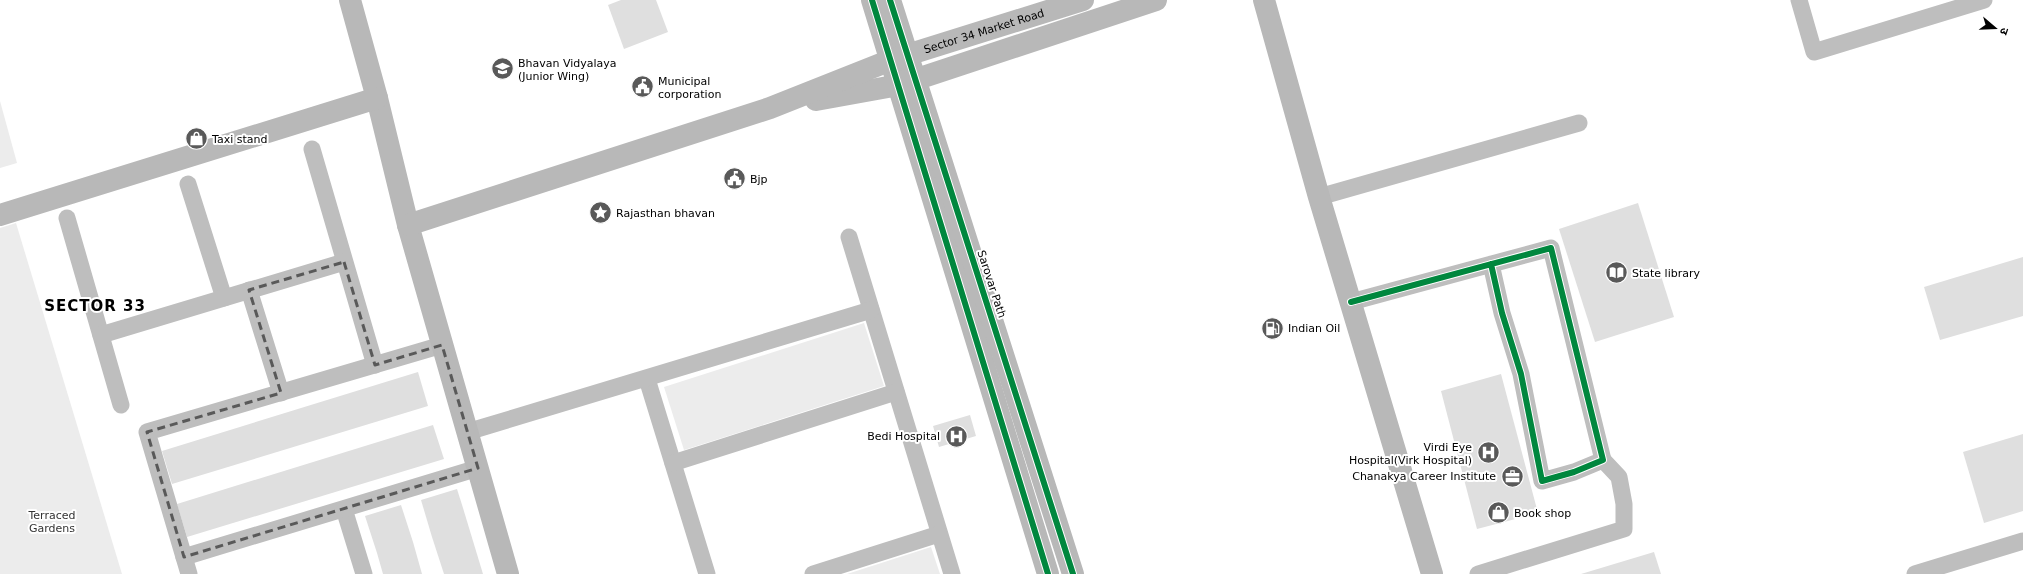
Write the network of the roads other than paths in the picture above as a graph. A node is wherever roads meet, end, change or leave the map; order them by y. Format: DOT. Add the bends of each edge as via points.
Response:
graph roads {
  1 [pos="350,0"];
  2 [pos="872,0"];
  3 [pos="890,0"];
  4 [pos="1083,0"];
  5 [pos="1156,0"];
  6 [pos="1264,0"];
  7 [pos="1799,0"];
  8 [pos="1984,0"];
  9 [pos="899,57"];
  10 [pos="908,82"];
  11 [pos="378,98"];
  12 [pos="770,108"];
  13 [pos="1579,123"];
  14 [pos="312,149"];
  15 [pos="188,184"];
  16 [pos="1320,197"];
  17 [pos="0,215"];
  18 [pos="67,218"];
  19 [pos="408,225"];
  20 [pos="849,237"];
  21 [pos="344,262"];
  22 [pos="1491,264"];
  23 [pos="249,290"];
  24 [pos="224,298"];
  25 [pos="1351,302"];
  26 [pos="871,310"];
  27 [pos="101,335"];
  28 [pos="442,345"];
  29 [pos="375,365"];
  30 [pos="647,379"];
  31 [pos="896,392"];
  32 [pos="281,393"];
  33 [pos="121,405"];
  34 [pos="468,432"];
  35 [pos="1603,460"];
  36 [pos="673,463"];
  37 [pos="478,468"];
  38 [pos="344,509"];
  39 [pos="939,534"];
  40 [pos="2023,541"];
  41 [pos="184,557"];
  42 [pos="189,574"];
  43 [pos="364,574"];
  44 [pos="508,574"];
  45 [pos="707,574"];
  46 [pos="813,574"];
  47 [pos="952,574"];
  48 [pos="1048,574"];
  49 [pos="1073,574"];
  50 [pos="1432,574"];
  51 [pos="1478,574"];
  52 [pos="1915,574"];
  1 -- 11 [label="street"];
  2 -- 9 [label="street, Sarovar Path"];
  3 -- 9 [label="street, Sarovar Path"];
  4 -- 9 [label="street, Sector 34 Market Road"];
  5 -- 10 [label="street"];
  6 -- 16 [label="street"];
  7 -- 8 [label="street" via="1814,52"];
  9 -- 10 [label="street, Sarovar Path"];
  9 -- 12 [label="street, Sector 34 Market Road"];
  10 -- 12 [label="street"];
  10 -- 48 [label="street, Sarovar Path"];
  10 -- 49 [label="street, Sarovar Path"];
  11 -- 17 [label="street"];
  11 -- 19 [label="street"];
  12 -- 19 [label="street"];
  13 -- 16 [label="street"];
  14 -- 21 [label="street"];
  15 -- 24 [label="street"];
  16 -- 25 [label="street"];
  18 -- 27 [label="street"];
  19 -- 28 [label="street"];
  20 -- 26 [label="street"];
  21 -- 23 [label="street"];
  21 -- 29 [label="street"];
  22 -- 25 [label="street"];
  22 -- 35 [label="street" via="1551,248"];
  22 -- 35 [label="street" via="1502,313 1521,374 1542,481"];
  23 -- 24 [label="street"];
  23 -- 32 [label="street"];
  24 -- 27 [label="street"];
  25 -- 50 [label="street"];
  26 -- 30 [label="street"];
  26 -- 31 [label="street"];
  27 -- 33 [label="street"];
  28 -- 29 [label="street"];
  28 -- 34 [label="street"];
  29 -- 32 [label="street"];
  30 -- 34 [label="street"];
  30 -- 36 [label="street"];
  31 -- 36 [label="street"];
  31 -- 39 [label="street"];
  32 -- 41 [label="street" via="147,432"];
  34 -- 37 [label="street"];
  35 -- 51 [label="street" via="1619,477 1624,504 1624,529"];
  36 -- 45 [label="street"];
  37 -- 38 [label="street"];
  37 -- 44 [label="street"];
  38 -- 41 [label="street"];
  38 -- 43 [label="street"];
  39 -- 46 [label="street"];
  39 -- 47 [label="street"];
  40 -- 52 [label="street"];
  41 -- 42 [label="street"];
}
